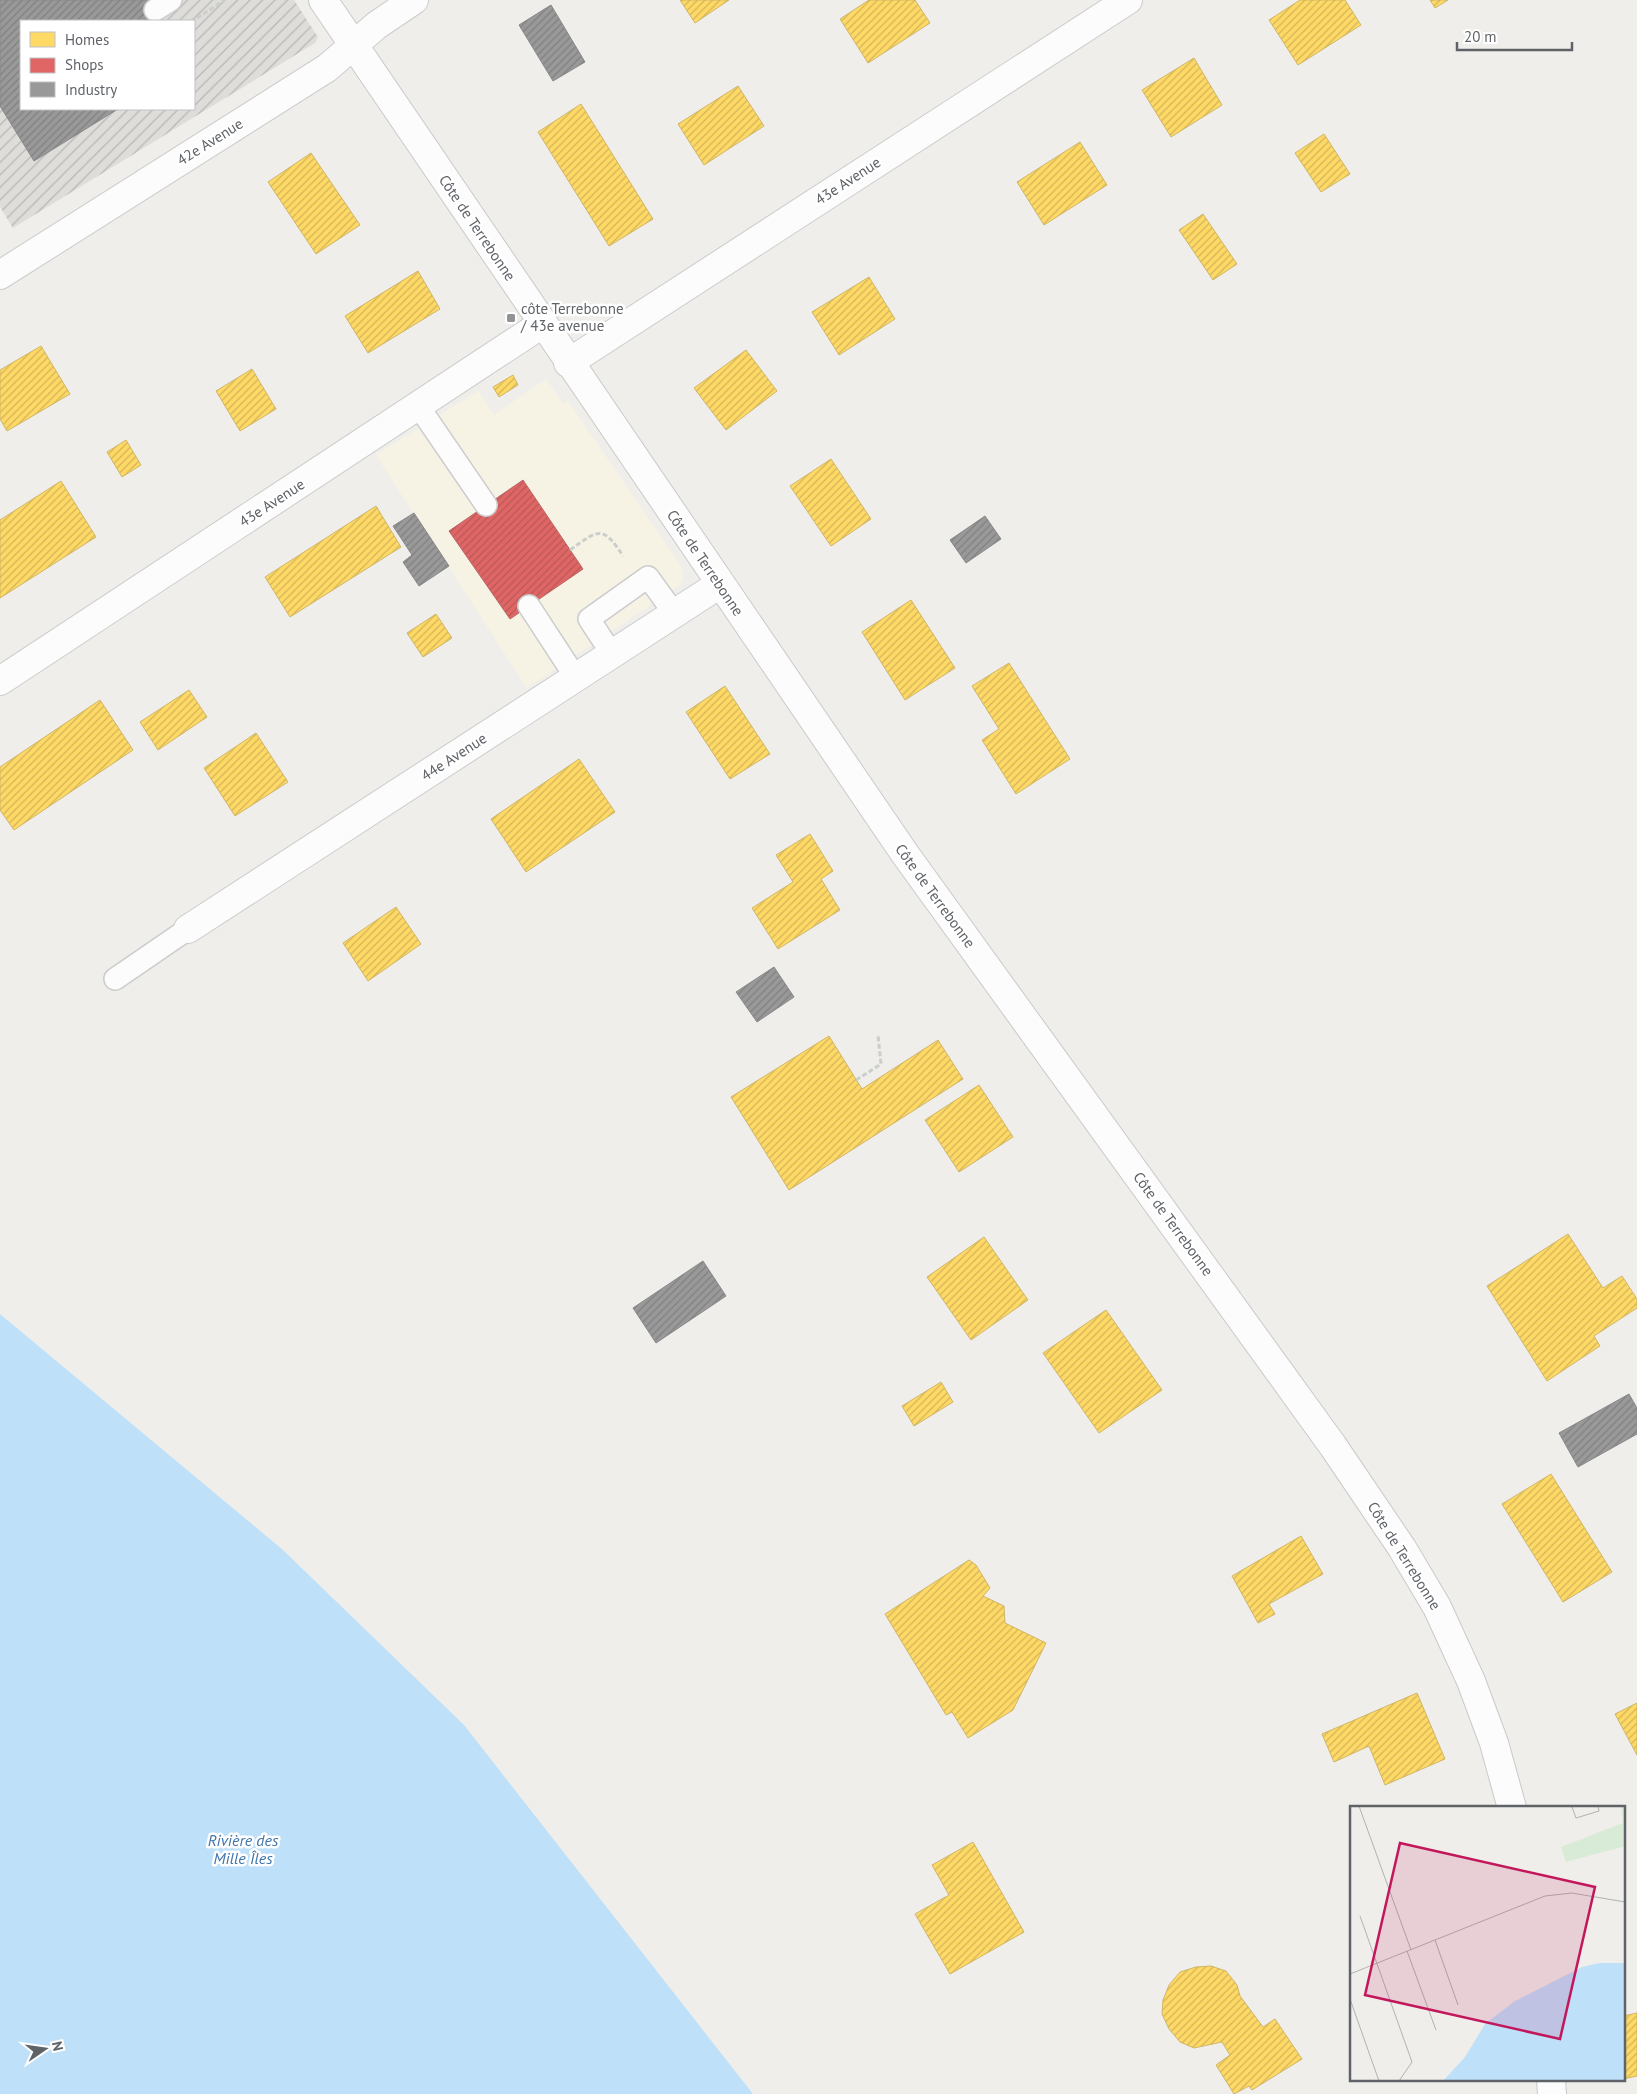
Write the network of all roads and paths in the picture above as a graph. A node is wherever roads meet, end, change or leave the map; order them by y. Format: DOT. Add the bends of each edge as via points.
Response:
graph roads {
  1 [pos="225,0"];
  2 [pos="323,0"];
  3 [pos="414,0"];
  4 [pos="1128,0"];
  5 [pos="194,20"];
  6 [pos="355,45"];
  7 [pos="0,275"];
  8 [pos="542,324"];
  9 [pos="568,362"];
  10 [pos="419,407"];
  11 [pos="486,506"];
  12 [pos="617,546"];
  13 [pos="570,550"];
  14 [pos="720,584"];
  15 [pos="529,606"];
  16 [pos="674,614"];
  17 [pos="612,654"];
  18 [pos="576,678"];
  19 [pos="0,681"];
  20 [pos="188,929"];
  21 [pos="115,979"];
  22 [pos="878,1035"];
  23 [pos="856,1080"];
  24 [pos="1511,1806"];
  1 -- 5 [label="path"];
  2 -- 6 [label="street, Côte de Terrebonne"];
  3 -- 6 [label="street, 42e Avenue" via="377,25"];
  4 -- 9 [label="street, 43e Avenue"];
  6 -- 7 [label="street, 42e Avenue" via="327,68"];
  6 -- 8 [label="street, Côte de Terrebonne"];
  8 -- 9 [label="street, Côte de Terrebonne"];
  8 -- 10 [label="street, 43e Avenue"];
  9 -- 14 [label="street, Côte de Terrebonne"];
  10 -- 11 [label="lane"];
  10 -- 19 [label="street, 43e Avenue"];
  12 -- 13 [label="path" via="611,537 601,533 588,537"];
  14 -- 16 [label="street, 44e Avenue"];
  14 -- 24 [label="street, Côte de Terrebonne" via="904,854 1333,1446 1402,1548 1441,1614 1471,1681 1494,1743"];
  15 -- 18 [label="lane"];
  16 -- 17 [label="street, 44e Avenue"];
  16 -- 17 [label="lane" via="648,577 589,619"];
  17 -- 18 [label="street, 44e Avenue"];
  18 -- 20 [label="street, 44e Avenue"];
  20 -- 21 [label="lane"];
  22 -- 23 [label="path" via="881,1064"];
}
